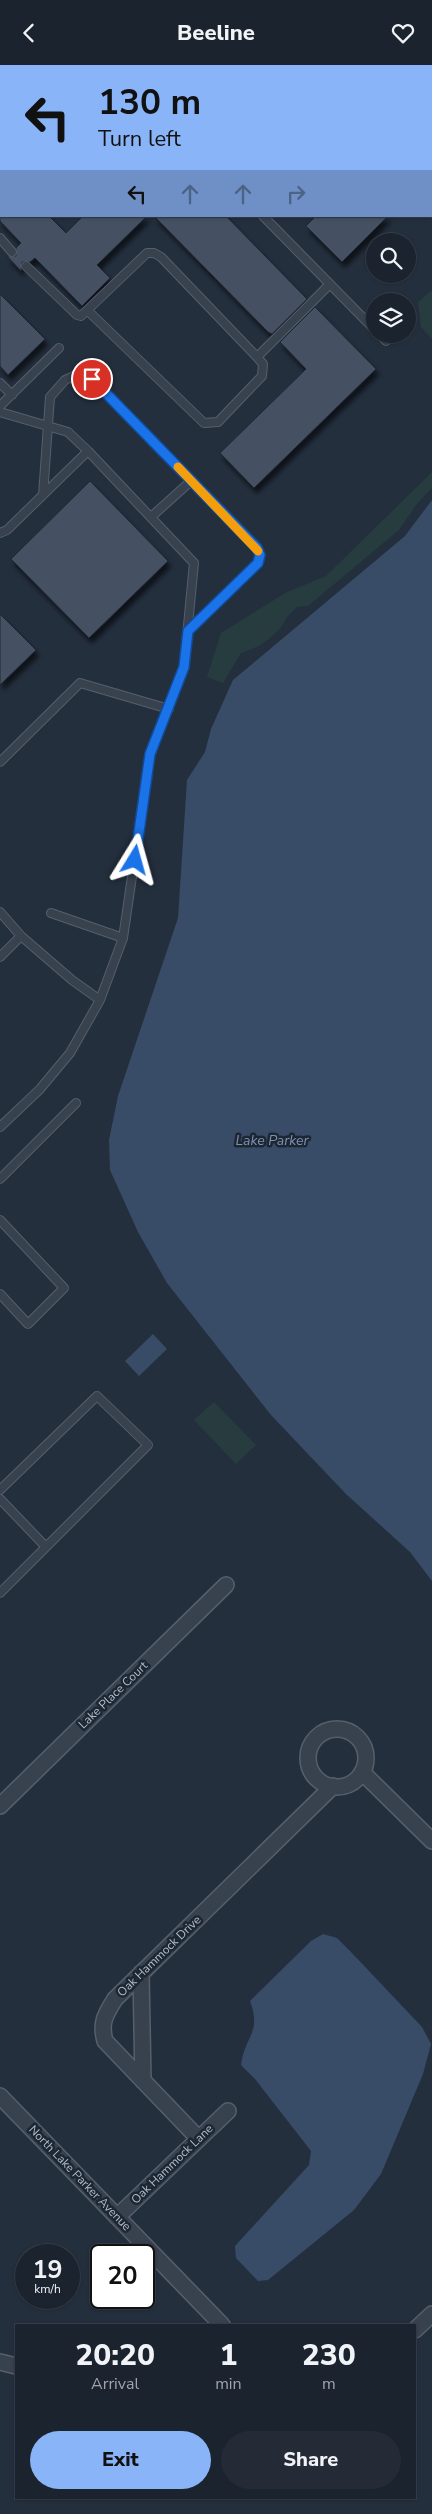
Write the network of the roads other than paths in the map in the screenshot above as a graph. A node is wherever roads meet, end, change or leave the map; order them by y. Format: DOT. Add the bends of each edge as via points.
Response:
graph roads {
  1 [pos="265,217"];
  2 [pos="0,238"];
  3 [pos="12,252"];
  4 [pos="26,266"];
  5 [pos="330,284"];
  6 [pos="88,311"];
  7 [pos="366,321"];
  8 [pos="60,348"];
  9 [pos="257,357"];
  10 [pos="0,383"];
  11 [pos="12,395"];
  12 [pos="0,406"];
  13 [pos="0,413"];
  14 [pos="49,426"];
  15 [pos="88,451"];
  16 [pos="191,481"];
  17 [pos="43,495"];
  18 [pos="151,517"];
  19 [pos="0,533"];
  20 [pos="188,631"];
  21 [pos="169,709"];
  22 [pos="0,762"];
  23 [pos="0,912"];
  24 [pos="51,913"];
  25 [pos="21,936"];
  26 [pos="123,938"];
  27 [pos="0,957"];
  28 [pos="100,1000"];
  29 [pos="76,1103"];
  30 [pos="0,1127"];
  31 [pos="0,1179"];
  32 [pos="0,1220"];
  33 [pos="0,1294"];
  34 [pos="0,1490"];
  35 [pos="0,1499"];
  36 [pos="46,1547"];
  37 [pos="226,1585"];
  38 [pos="0,1593"];
  39 [pos="362,1772"];
  40 [pos="332,1786"];
  41 [pos="0,1806"];
  42 [pos="432,1841"];
  43 [pos="141,1973"];
  44 [pos="143,2081"];
  45 [pos="2,2099"];
  46 [pos="228,2111"];
  47 [pos="199,2139"];
  48 [pos="117,2217"];
  49 [pos="432,2314"];
  50 [pos="221,2324"];
  51 [pos="416,2328"];
  52 [pos="0,2362"];
  53 [pos="15,2366"];
  1 -- 5 [label="lane"];
  2 -- 3 [label="lane"];
  4 -- 6 [label="lane" via="77,315"];
  5 -- 7 [label="lane"];
  5 -- 9 [label="lane"];
  6 -- 9 [label="lane" via="147,253 154,253"];
  6 -- 9 [label="lane" via="204,423 218,422 262,376 263,364"];
  8 -- 11 [label="lane"];
  10 -- 11 [label="lane"];
  11 -- 12 [label="lane"];
  13 -- 14 [label="lane"];
  14 -- 15 [label="lane" via="68,433"];
  14 -- 16 [label="lane" via="50,397 66,380 80,373 92,379"];
  14 -- 17 [label="lane"];
  15 -- 17 [label="lane"];
  15 -- 18 [label="lane"];
  16 -- 18 [label="lane"];
  16 -- 20 [label="lane" via="257,548 260,555 258,563"];
  17 -- 19 [label="lane"];
  18 -- 20 [label="lane" via="194,563"];
  20 -- 21 [label="lane" via="184,667"];
  21 -- 22 [label="lane" via="80,683"];
  21 -- 26 [label="lane" via="150,754"];
  23 -- 25 [label="lane"];
  24 -- 26 [label="lane"];
  25 -- 27 [label="lane"];
  25 -- 28 [label="lane" via="72,981"];
  26 -- 28 [label="lane"];
  28 -- 30 [label="lane" via="70,1053 40,1089"];
  29 -- 31 [label="lane"];
  32 -- 33 [label="lane" via="64,1288 28,1324"];
  34 -- 36 [label="lane" via="98,1396 148,1445"];
  35 -- 36 [label="lane"];
  36 -- 38 [label="lane"];
  37 -- 41 [label="street, Lake Place Court"];
  39 -- 40 [label="street" via="349,1784"];
  39 -- 40 [label="street" via="366,1754 358,1737 342,1729 324,1731 311,1744 308,1762 316,1778"];
  39 -- 42 [label="street"];
  40 -- 43 [label="street, Oak Hammock Drive"];
  43 -- 44 [label="street"];
  43 -- 44 [label="street, Oak Hammock Drive" via="115,1999 104,2015 101,2028 105,2041"];
  44 -- 47 [label="street, Oak Hammock Drive"];
  45 -- 48 [label="street, North Lake Parker Avenue"];
  46 -- 47 [label="street, Oak Hammock Lane"];
  47 -- 48 [label="street, Oak Hammock Lane"];
  48 -- 50 [label="street, North Lake Parker Avenue"];
  49 -- 51 [label="street"];
  52 -- 53 [label="street"];
}
